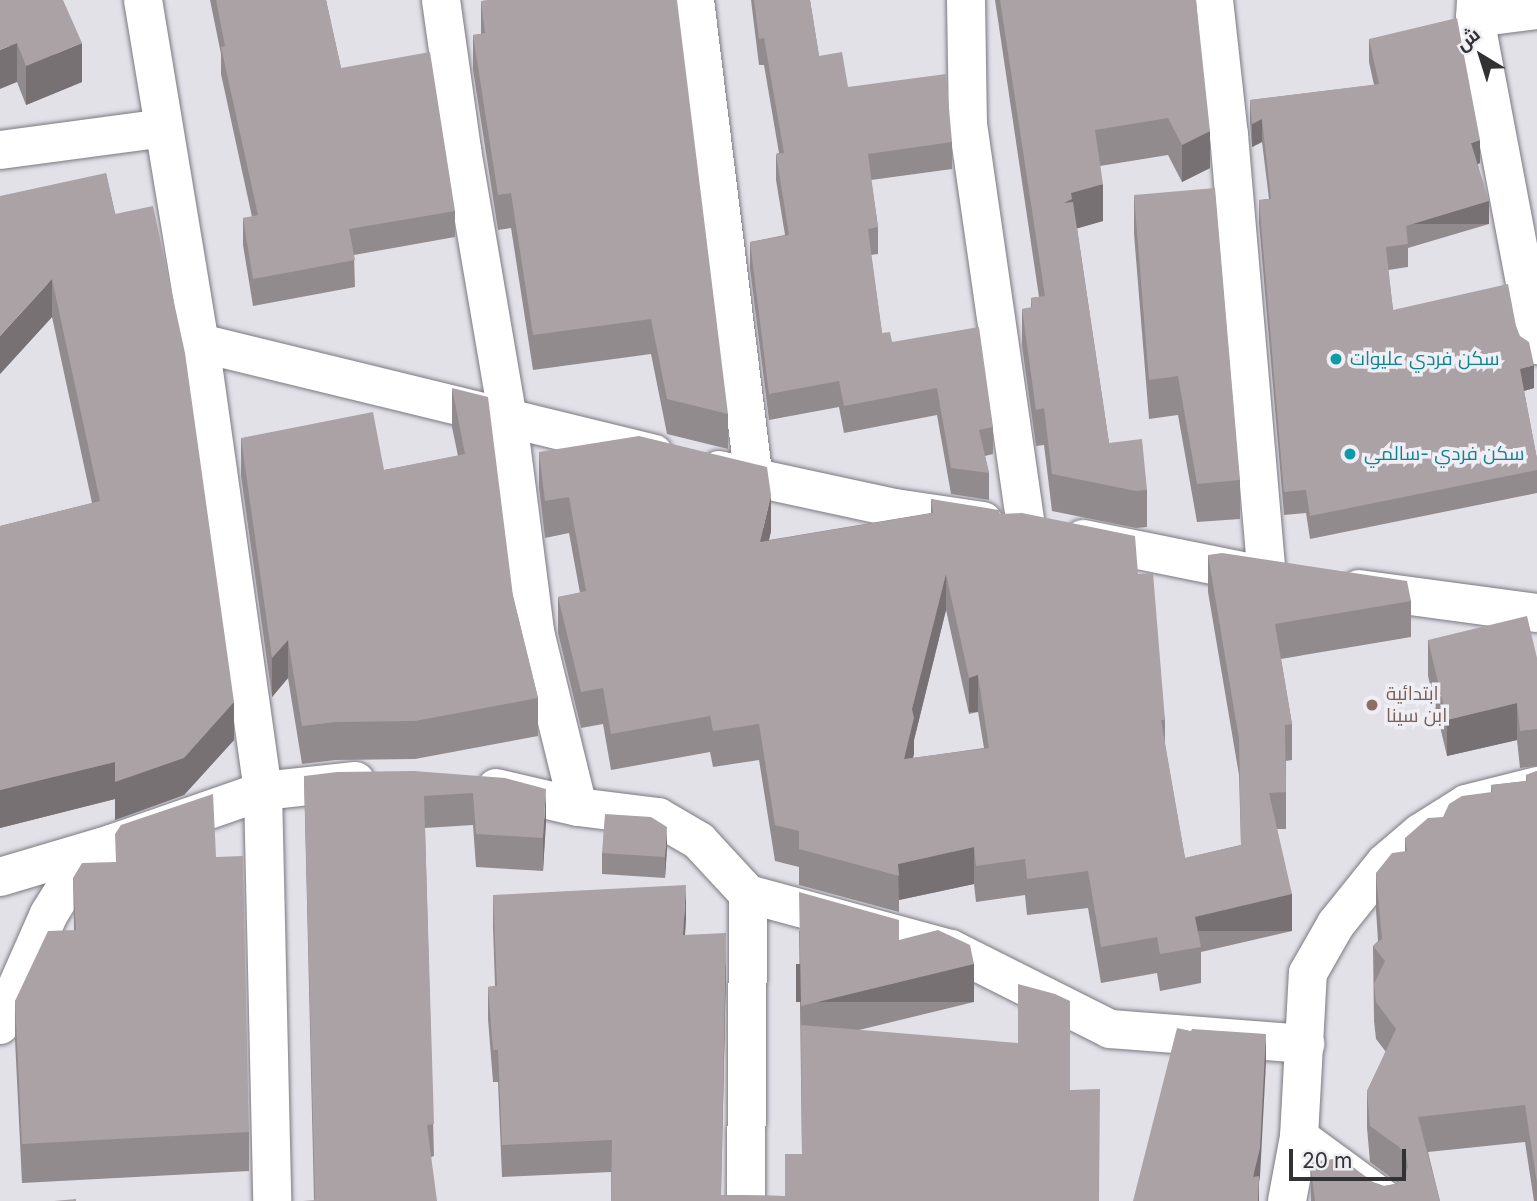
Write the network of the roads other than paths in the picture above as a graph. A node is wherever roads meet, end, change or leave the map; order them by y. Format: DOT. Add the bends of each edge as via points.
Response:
graph roads {
  1 [pos="143,0"];
  2 [pos="441,0"];
  3 [pos="695,0"];
  4 [pos="966,0"];
  5 [pos="1214,0"];
  6 [pos="1476,9"];
  7 [pos="1537,10"];
  8 [pos="164,128"];
  9 [pos="0,150"];
  10 [pos="200,343"];
  11 [pos="1537,345"];
  12 [pos="508,420"];
  13 [pos="754,478"];
  14 [pos="1026,528"];
  15 [pos="1267,576"];
  16 [pos="1537,613"];
  17 [pos="388,781"];
  18 [pos="456,784"];
  19 [pos="1537,786"];
  20 [pos="263,791"];
  21 [pos="578,807"];
  22 [pos="111,844"];
  23 [pos="0,877"];
  24 [pos="748,894"];
  25 [pos="0,1025"];
  26 [pos="1305,1044"];
  27 [pos="1299,1137"];
  28 [pos="272,1201"];
  29 [pos="747,1201"];
  30 [pos="1287,1201"];
  31 [pos="1386,1201"];
  1 -- 8 [label="street"];
  2 -- 12 [label="street"];
  3 -- 13 [label="street"];
  4 -- 14 [label="street" via="968,124"];
  5 -- 15 [label="street"];
  6 -- 7 [label="street"];
  6 -- 11 [label="street"];
  8 -- 9 [label="street"];
  8 -- 10 [label="street"];
  10 -- 12 [label="street"];
  10 -- 20 [label="street"];
  12 -- 13 [label="street"];
  12 -- 21 [label="street" via="535,632"];
  13 -- 14 [label="street" via="895,508"];
  14 -- 15 [label="street"];
  15 -- 16 [label="street"];
  17 -- 20 [label="street"];
  18 -- 21 [label="street" via="509,789"];
  19 -- 26 [label="street" via="1466,804 1420,833 1385,863 1336,924 1308,973"];
  20 -- 22 [label="street"];
  20 -- 28 [label="street"];
  21 -- 24 [label="street" via="659,817 699,841"];
  22 -- 23 [label="street"];
  22 -- 25 [label="street" via="75,872 55,903"];
  24 -- 26 [label="street" via="951,949 1110,1029"];
  24 -- 29 [label="street"];
  26 -- 27 [label="street"];
  27 -- 30 [label="street"];
  27 -- 31 [label="street"];
}
